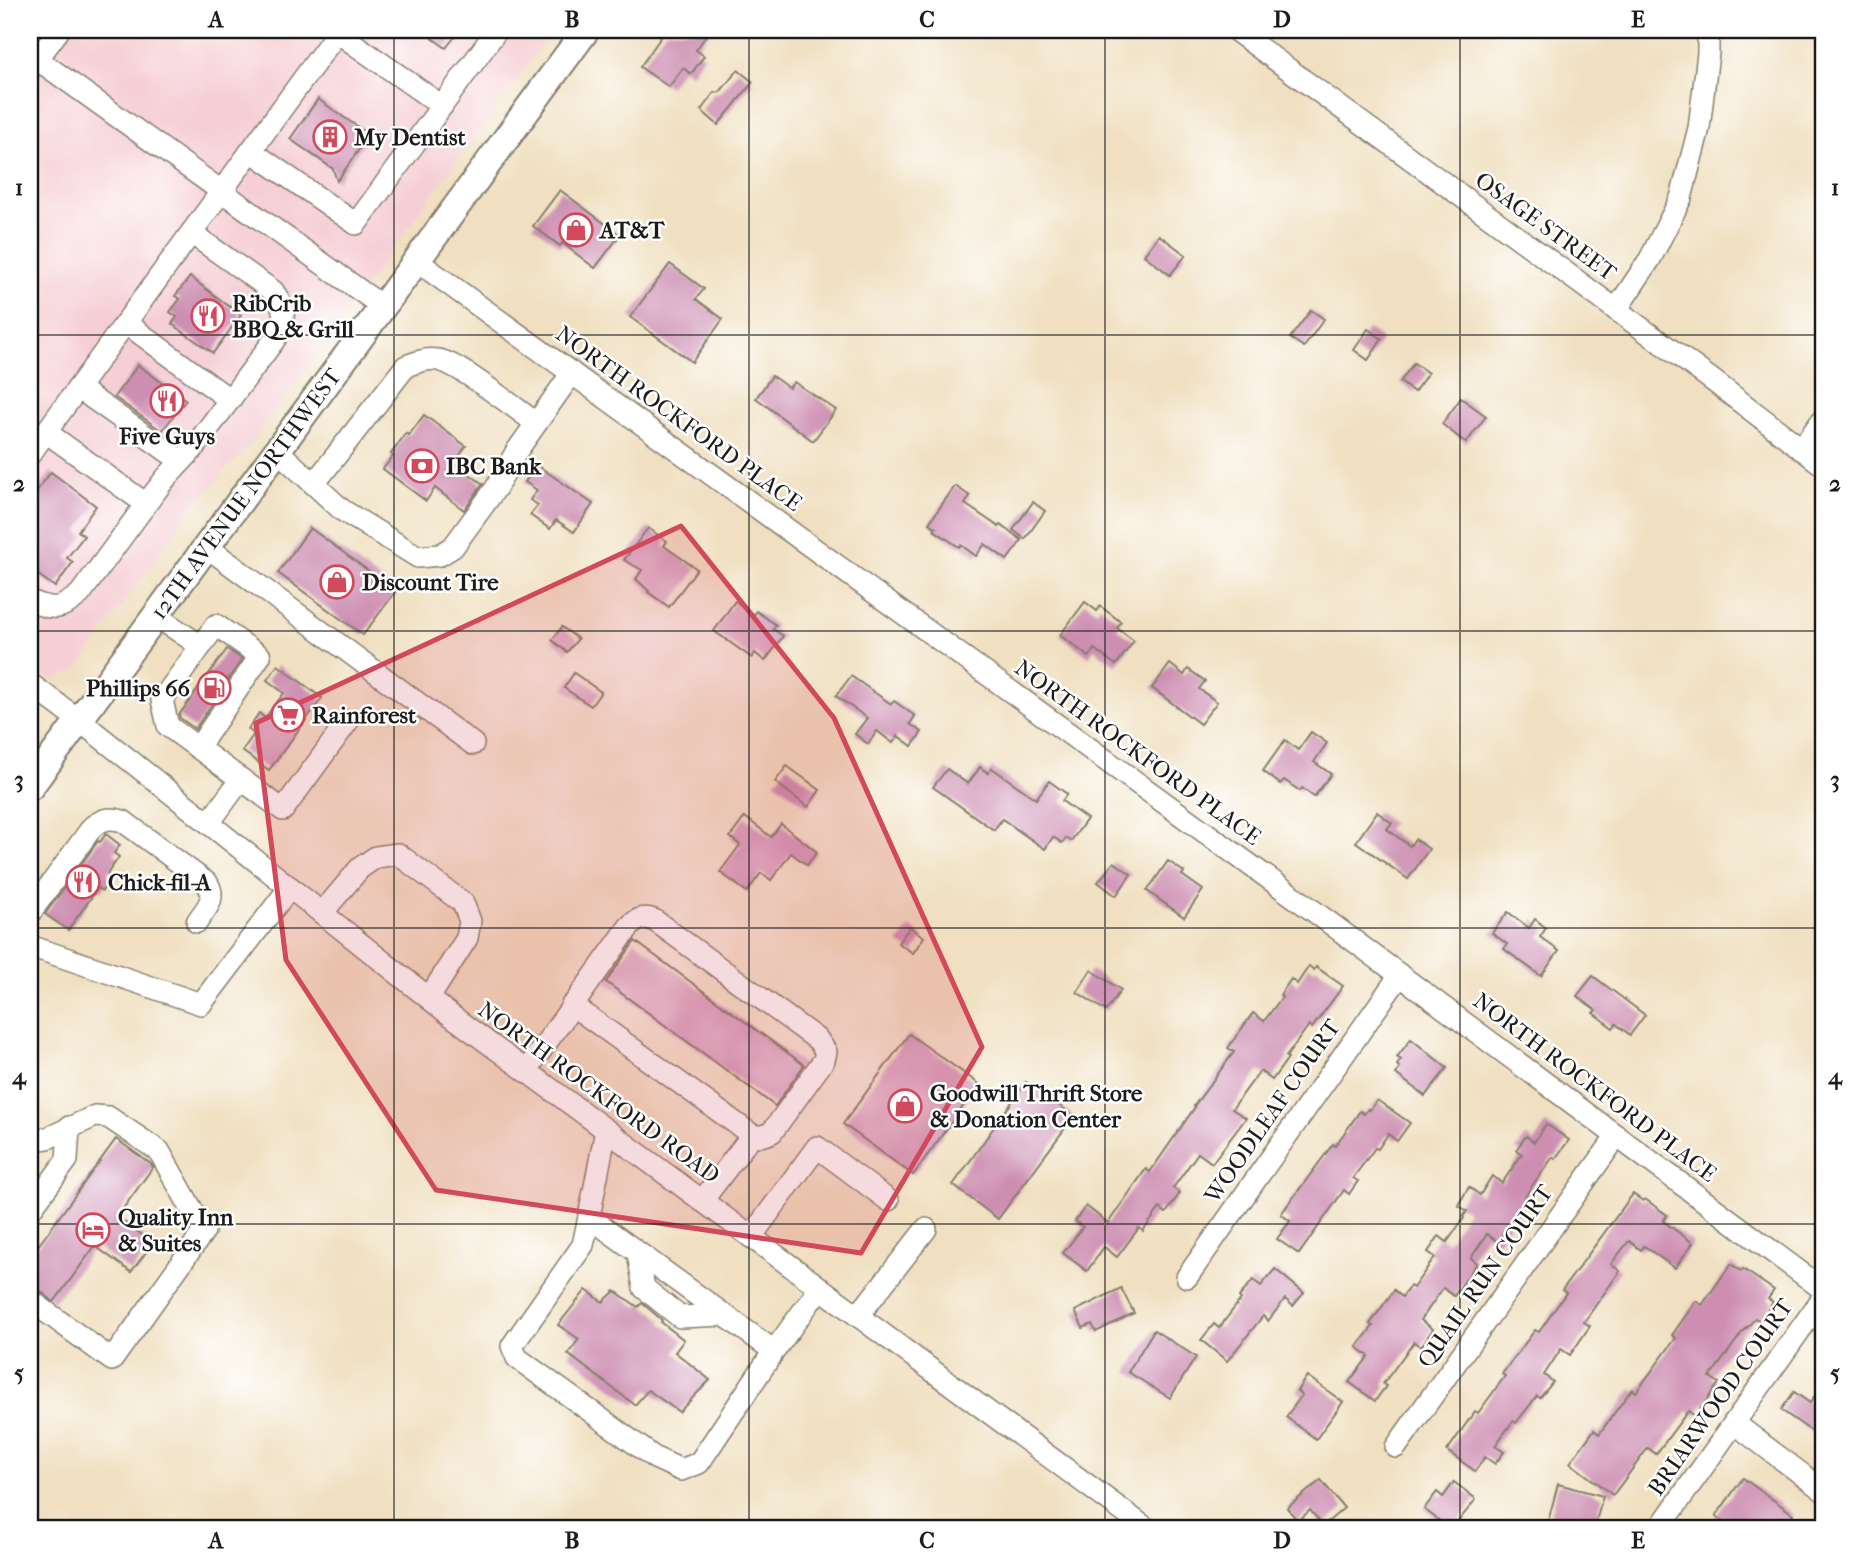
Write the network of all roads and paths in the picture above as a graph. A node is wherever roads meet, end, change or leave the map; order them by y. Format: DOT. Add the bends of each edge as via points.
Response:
graph roads {
  1 [pos="59,30"];
  2 [pos="497,30"];
  3 [pos="586,30"];
  4 [pos="1236,30"];
  5 [pos="1708,30"];
  6 [pos="338,31"];
  7 [pos="33,64"];
  8 [pos="442,106"];
  9 [pos="251,151"];
  10 [pos="222,191"];
  11 [pos="191,233"];
  12 [pos="417,261"];
  13 [pos="383,307"];
  14 [pos="1616,310"];
  15 [pos="126,323"];
  16 [pos="572,373"];
  17 [pos="78,388"];
  18 [pos="229,400"];
  19 [pos="1824,418"];
  20 [pos="536,423"];
  21 [pos="46,432"];
  22 [pos="1801,449"];
  23 [pos="278,451"];
  24 [pos="30,454"];
  25 [pos="181,461"];
  26 [pos="1824,466"];
  27 [pos="314,484"];
  28 [pos="146,504"];
  29 [pos="207,547"];
  30 [pos="30,601"];
  31 [pos="156,616"];
  32 [pos="201,646"];
  33 [pos="30,684"];
  34 [pos="79,720"];
  35 [pos="348,721"];
  36 [pos="473,744"];
  37 [pos="198,748"];
  38 [pos="241,779"];
  39 [pos="30,788"];
  40 [pos="209,823"];
  41 [pos="290,887"];
  42 [pos="30,913"];
  43 [pos="322,913"];
  44 [pos="197,922"];
  45 [pos="30,946"];
  46 [pos="1400,975"];
  47 [pos="429,998"];
  48 [pos="572,1005"];
  49 [pos="526,1071"];
  50 [pos="69,1127"];
  51 [pos="606,1130"];
  52 [pos="752,1135"];
  53 [pos="1618,1136"];
  54 [pos="30,1140"];
  55 [pos="888,1200"];
  56 [pos="702,1201"];
  57 [pos="30,1210"];
  58 [pos="589,1217"];
  59 [pos="926,1229"];
  60 [pos="751,1237"];
  61 [pos="1186,1277"];
  62 [pos="820,1288"];
  63 [pos="1824,1290"];
  64 [pos="1824,1296"];
  65 [pos="30,1300"];
  66 [pos="858,1316"];
  67 [pos="774,1351"];
  68 [pos="1734,1423"];
  69 [pos="1396,1447"];
  70 [pos="1824,1492"];
  71 [pos="1147,1529"];
  72 [pos="1659,1529"];
  1 -- 7 [label="street"];
  2 -- 8 [label="street"];
  3 -- 12 [label="main road, 12TH AVENUE NORTHWEST"];
  4 -- 14 [label="street, OSAGE STREET"];
  5 -- 14 [label="street" via="1699,128 1681,198 1650,260"];
  6 -- 8 [label="street"];
  6 -- 9 [label="street"];
  7 -- 10 [label="street"];
  8 -- 9 [label="street" via="356,224"];
  9 -- 10 [label="street"];
  10 -- 11 [label="street"];
  10 -- 13 [label="street"];
  11 -- 15 [label="street"];
  11 -- 18 [label="street" via="273,291 283,304 284,320 275,340"];
  12 -- 13 [label="main road, 12TH AVENUE NORTHWEST"];
  12 -- 16 [label="street, NORTH ROCKFORD PLACE"];
  13 -- 23 [label="main road, 12TH AVENUE NORTHWEST"];
  14 -- 22 [label="street, OSAGE STREET"];
  15 -- 17 [label="street"];
  15 -- 18 [label="street"];
  16 -- 20 [label="street"];
  16 -- 46 [label="street, NORTH ROCKFORD PLACE"];
  17 -- 21 [label="street"];
  17 -- 25 [label="street"];
  18 -- 25 [label="street"];
  19 -- 22 [label="street"];
  20 -- 27 [label="street" via="462,371 441,360 424,359 406,366"];
  20 -- 27 [label="street" via="453,548 440,555 418,556 342,510"];
  21 -- 24 [label="street"];
  21 -- 28 [label="street"];
  22 -- 26 [label="street, OSAGE STREET"];
  23 -- 27 [label="street"];
  23 -- 29 [label="main road, 12TH AVENUE NORTHWEST"];
  25 -- 28 [label="street"];
  28 -- 30 [label="street" via="80,594 66,606 51,608"];
  29 -- 31 [label="main road, 12TH AVENUE NORTHWEST"];
  29 -- 36 [label="street"];
  31 -- 32 [label="street"];
  31 -- 34 [label="main road, 12TH AVENUE NORTHWEST"];
  32 -- 37 [label="street" via="162,700 167,726"];
  32 -- 37 [label="street" via="216,625 260,656"];
  33 -- 34 [label="street, NORTH ROCKFORD ROAD"];
  34 -- 39 [label="main road, 12TH AVENUE NORTHWEST"];
  34 -- 40 [label="street, NORTH ROCKFORD ROAD"];
  35 -- 38 [label="street" via="283,810"];
  37 -- 38 [label="street"];
  38 -- 40 [label="street"];
  40 -- 41 [label="street, NORTH ROCKFORD ROAD"];
  41 -- 43 [label="street, NORTH ROCKFORD ROAD"];
  41 -- 45 [label="street" via="201,1004"];
  42 -- 44 [label="street" via="93,826 112,818 123,821 208,884 212,899"];
  43 -- 47 [label="street, NORTH ROCKFORD ROAD"];
  43 -- 47 [label="street" via="360,868 376,857 398,854 463,902 470,920 467,938"];
  46 -- 53 [label="street, NORTH ROCKFORD PLACE"];
  46 -- 61 [label="street, WOODLEAF COURT"];
  47 -- 49 [label="street, NORTH ROCKFORD ROAD"];
  48 -- 49 [label="street"];
  48 -- 52 [label="street"];
  48 -- 52 [label="street" via="629,927 637,919 654,920 823,1045 824,1060 772,1132"];
  49 -- 51 [label="street, NORTH ROCKFORD ROAD"];
  50 -- 54 [label="street" via="48,1138"];
  50 -- 57 [label="street" via="67,1160"];
  50 -- 65 [label="street" via="95,1116 108,1117 159,1151 204,1231 113,1360"];
  51 -- 56 [label="street, NORTH ROCKFORD ROAD"];
  51 -- 58 [label="street"];
  52 -- 56 [label="street"];
  53 -- 63 [label="street, NORTH ROCKFORD PLACE"];
  53 -- 69 [label="street, QUAIL RUN COURT"];
  55 -- 60 [label="street" via="817,1147"];
  56 -- 60 [label="street, NORTH ROCKFORD ROAD"];
  58 -- 67 [label="street"];
  58 -- 67 [label="street" via="583,1245 512,1346 517,1358 655,1458 681,1470 699,1462"];
  59 -- 66 [label="street"];
  60 -- 62 [label="street, NORTH ROCKFORD ROAD"];
  62 -- 66 [label="street, NORTH ROCKFORD ROAD"];
  62 -- 67 [label="street"];
  64 -- 68 [label="street, BRIARWOOD COURT"];
  66 -- 71 [label="street, NORTH ROCKFORD ROAD"];
  68 -- 70 [label="street"];
  68 -- 72 [label="street, BRIARWOOD COURT"];
}
